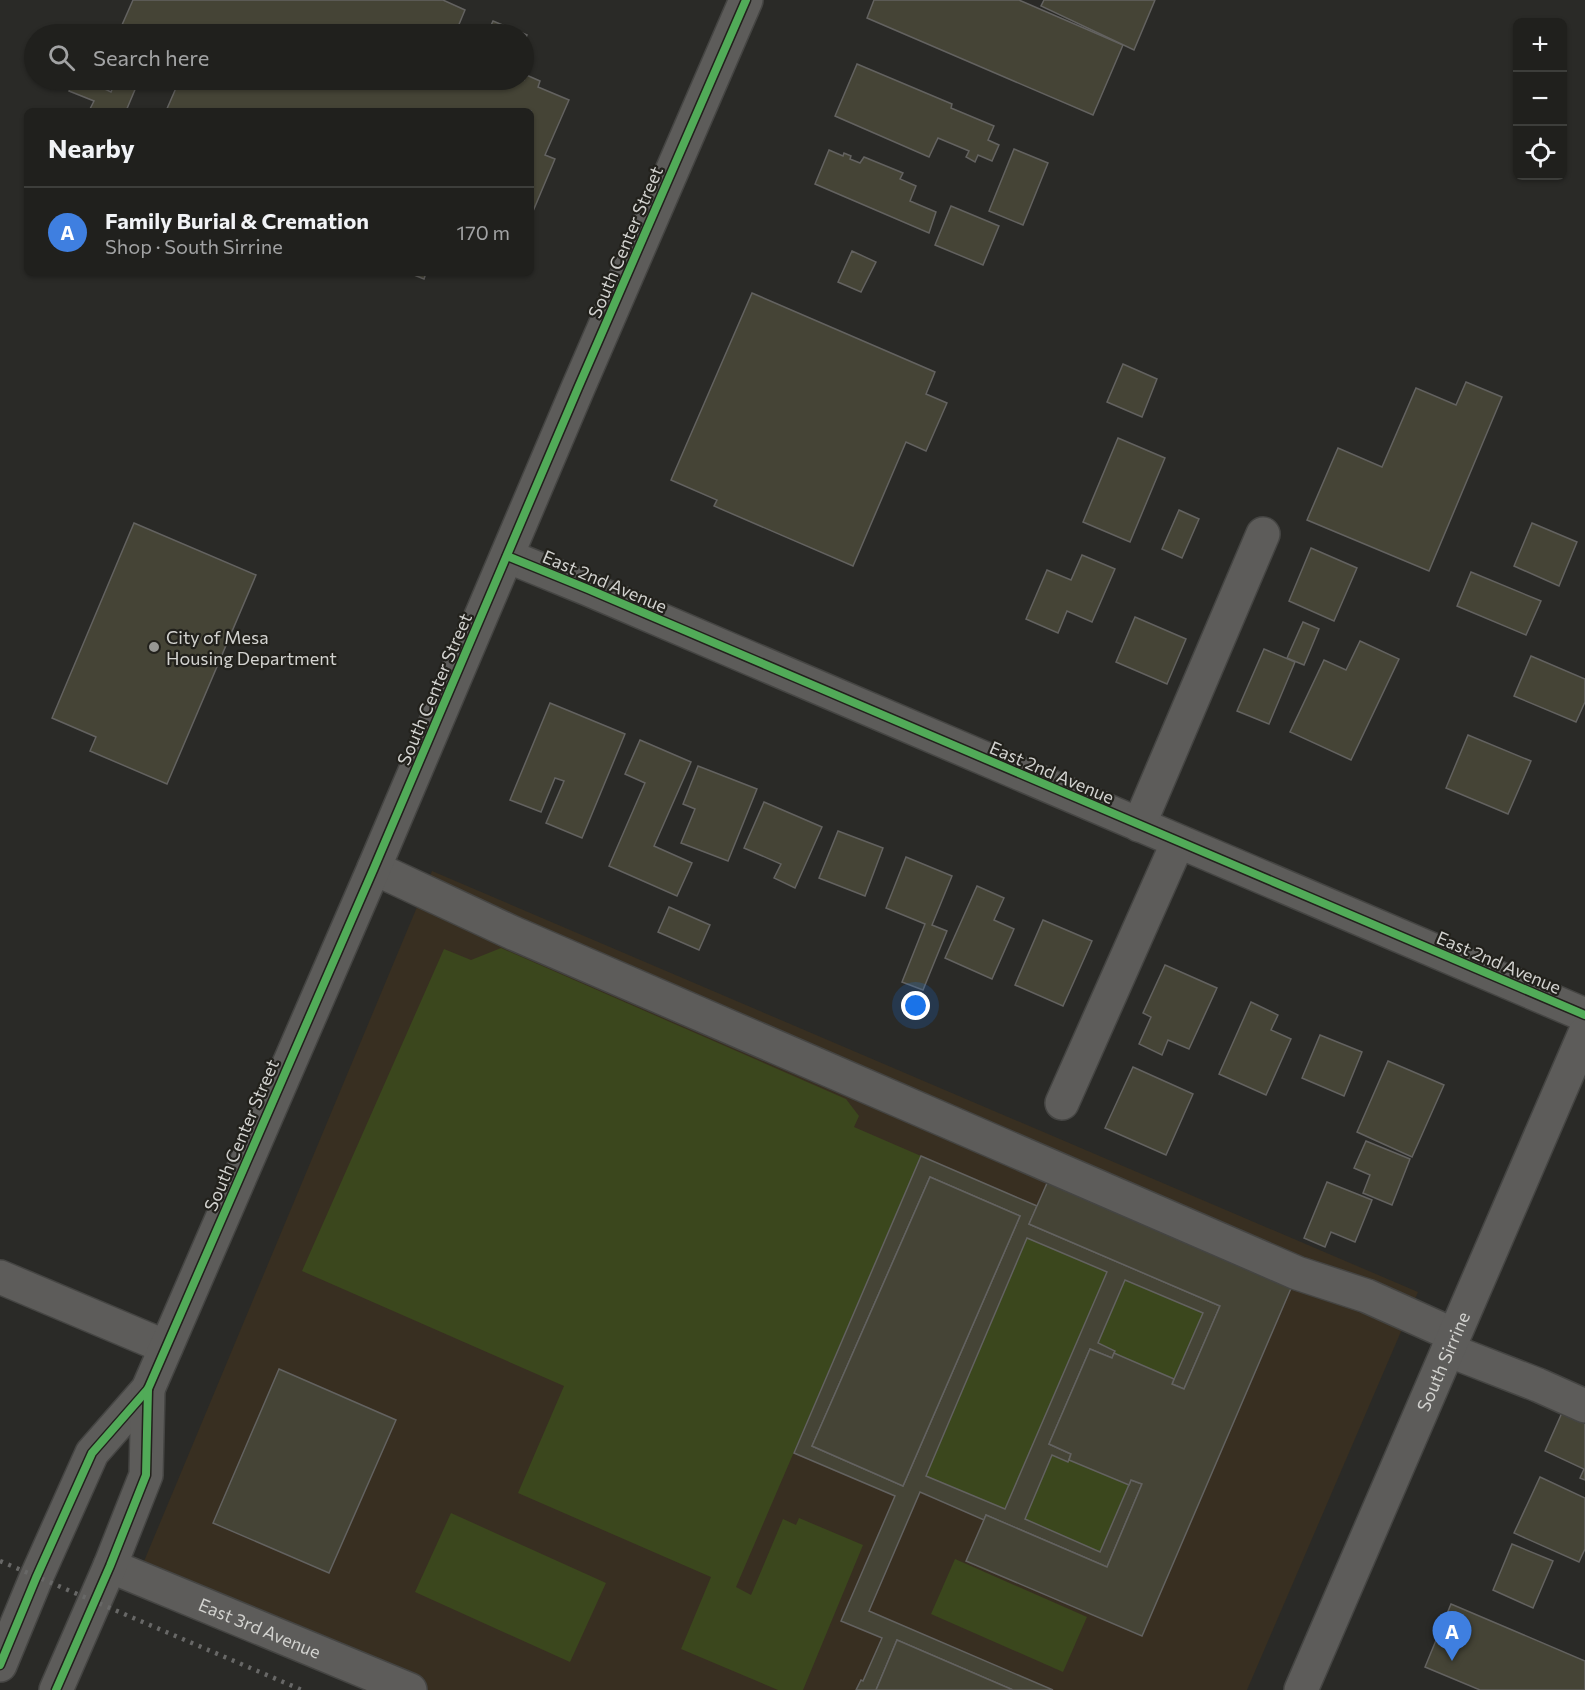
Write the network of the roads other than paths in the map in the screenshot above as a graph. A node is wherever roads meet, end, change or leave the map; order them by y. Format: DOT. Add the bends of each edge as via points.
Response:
graph roads {
  1 [pos="746,0"];
  2 [pos="1263,534"];
  3 [pos="507,556"];
  4 [pos="1139,825"];
  5 [pos="1178,842"];
  6 [pos="374,868"];
  7 [pos="1585,1015"];
  8 [pos="1585,1033"];
  9 [pos="1062,1103"];
  10 [pos="0,1277"];
  11 [pos="1451,1342"];
  12 [pos="166,1347"];
  13 [pos="148,1389"];
  14 [pos="1585,1406"];
  15 [pos="110,1566"];
  16 [pos="0,1665"];
  17 [pos="56,1690"];
  18 [pos="410,1690"];
  19 [pos="1302,1690"];
  1 -- 3 [label="street, South Center Street"];
  2 -- 4 [label="street"];
  3 -- 4 [label="street, East 2nd Avenue"];
  3 -- 6 [label="street, South Center Street"];
  4 -- 5 [label="street, East 2nd Avenue"];
  5 -- 7 [label="street, East 2nd Avenue"];
  5 -- 9 [label="street"];
  6 -- 11 [label="street" via="503,928 1297,1273 1367,1296"];
  6 -- 12 [label="street, South Center Street"];
  8 -- 11 [label="street, South Sirrine"];
  10 -- 12 [label="street"];
  11 -- 14 [label="street"];
  11 -- 19 [label="street, South Sirrine"];
  12 -- 13 [label="street, South Center Street"];
  13 -- 15 [label="street, South Center Street" via="146,1475"];
  13 -- 16 [label="street, South Center Street" via="92,1453"];
  15 -- 17 [label="street, South Center Street"];
  15 -- 18 [label="street, East 3rd Avenue"];
}
